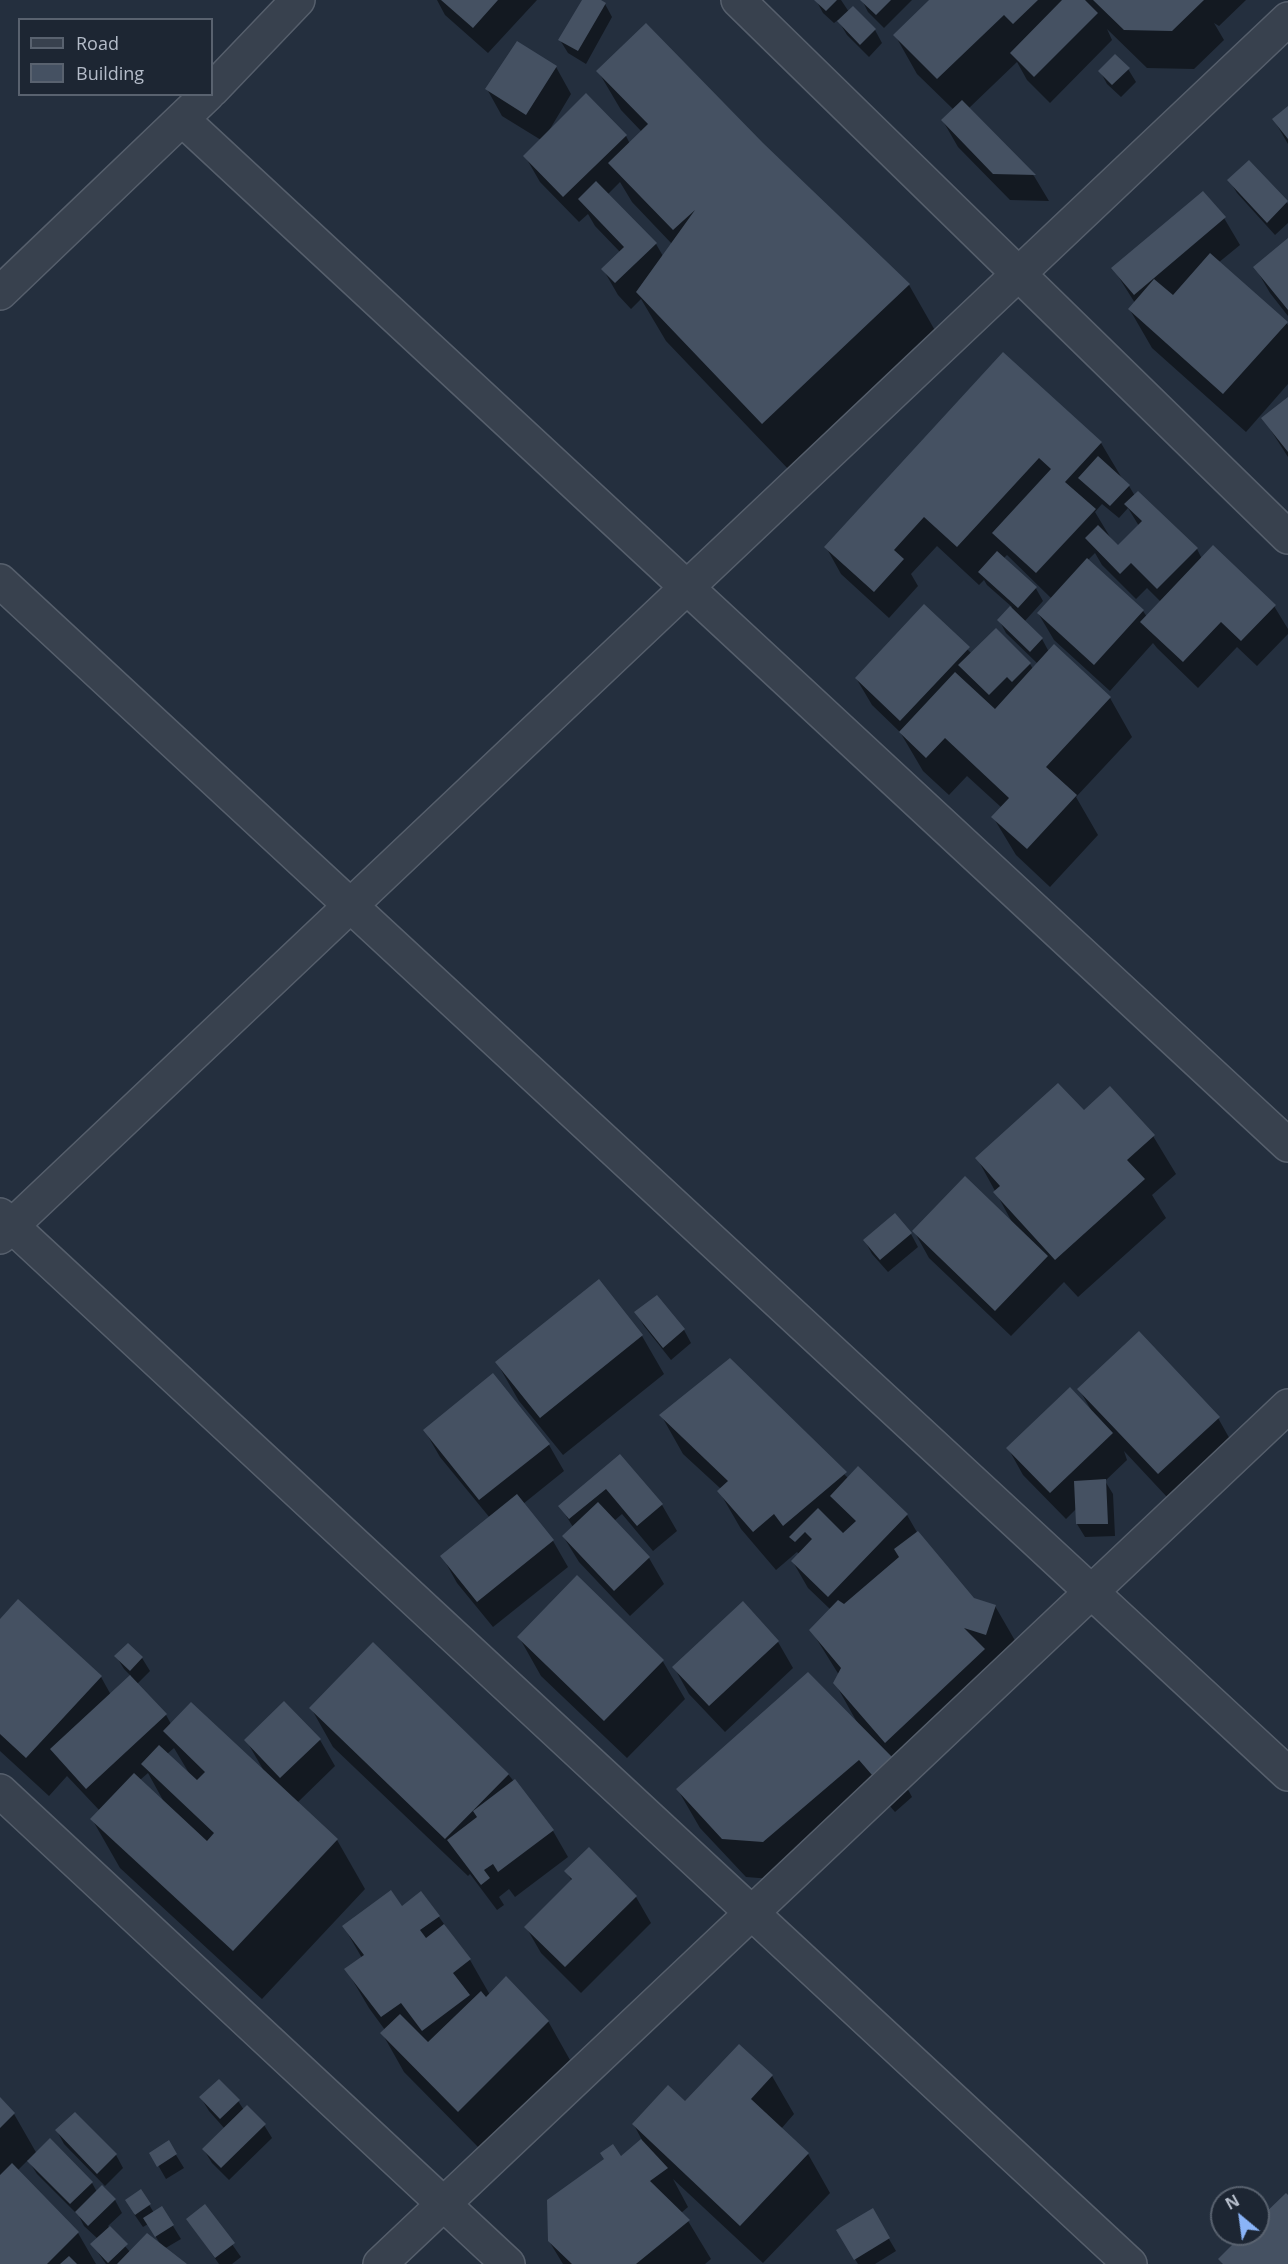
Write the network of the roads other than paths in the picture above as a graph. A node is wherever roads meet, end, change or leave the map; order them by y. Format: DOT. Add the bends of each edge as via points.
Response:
graph roads {
  1 [pos="298,0"];
  2 [pos="738,0"];
  3 [pos="1288,19"];
  4 [pos="213,89"];
  5 [pos="206,96"];
  6 [pos="183,120"];
  7 [pos="1018,275"];
  8 [pos="0,293"];
  9 [pos="1288,537"];
  10 [pos="0,581"];
  11 [pos="687,587"];
  12 [pos="350,905"];
  13 [pos="1288,1145"];
  14 [pos="4,1226"];
  15 [pos="1288,1406"];
  16 [pos="1092,1592"];
  17 [pos="1288,1774"];
  18 [pos="0,1791"];
  19 [pos="752,1913"];
  20 [pos="444,2205"];
  21 [pos="1109,2257"];
  22 [pos="381,2264"];
  23 [pos="508,2264"];
  1 -- 4 [label="street"];
  2 -- 7 [label="street"];
  3 -- 7 [label="street"];
  5 -- 6 [label="street"];
  6 -- 8 [label="street"];
  6 -- 11 [label="street"];
  7 -- 9 [label="street"];
  7 -- 11 [label="street"];
  10 -- 12 [label="street"];
  11 -- 12 [label="street"];
  11 -- 13 [label="street"];
  12 -- 14 [label="street"];
  12 -- 16 [label="street"];
  14 -- 19 [label="street"];
  15 -- 16 [label="street"];
  16 -- 17 [label="street"];
  16 -- 19 [label="street"];
  18 -- 20 [label="street"];
  19 -- 20 [label="street"];
  19 -- 21 [label="street"];
  20 -- 22 [label="street"];
  20 -- 23 [label="street"];
}
